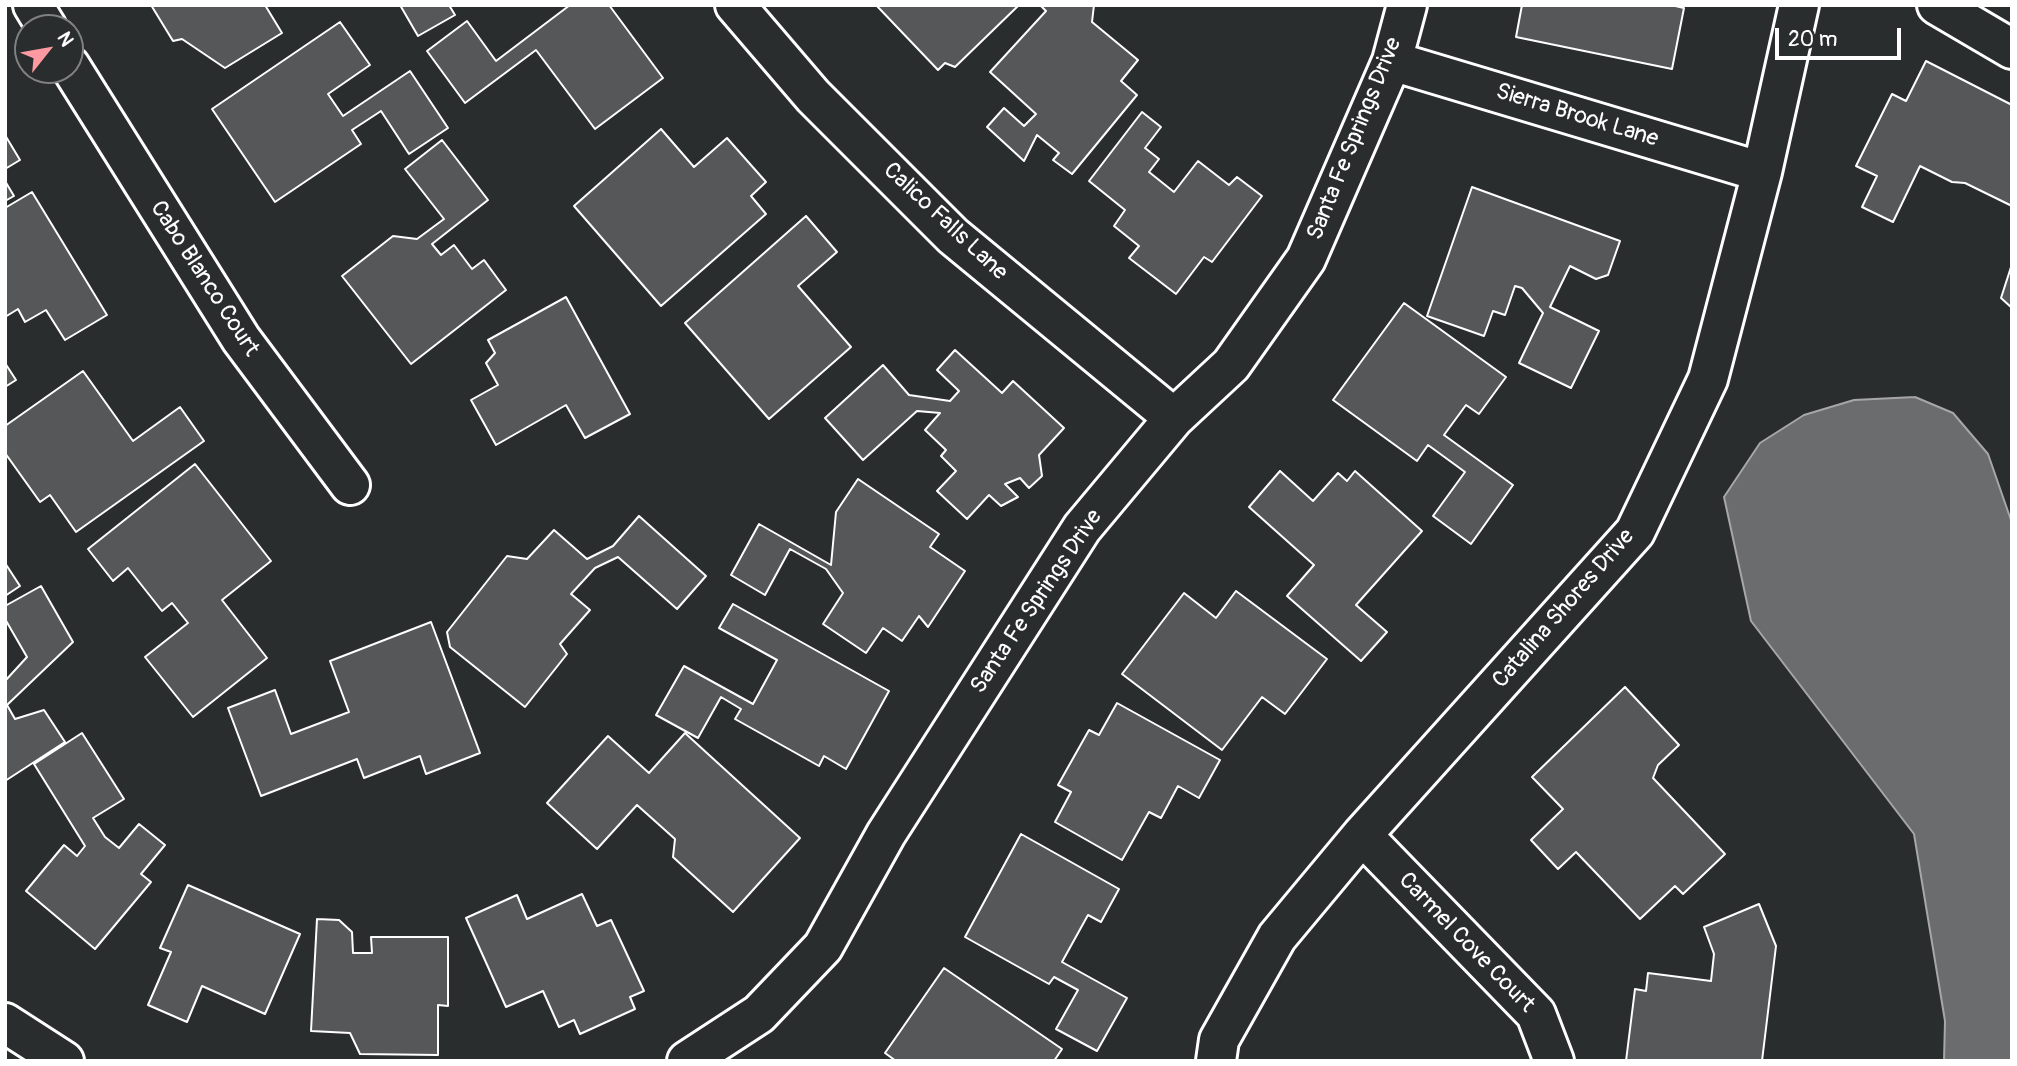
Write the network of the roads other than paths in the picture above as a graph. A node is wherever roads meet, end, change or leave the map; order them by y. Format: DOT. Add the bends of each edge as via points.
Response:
graph roads {
  1 [pos="735,5"];
  2 [pos="1407,5"];
  3 [pos="1799,5"];
  4 [pos="1937,5"];
  5 [pos="2012,49"];
  6 [pos="1392,61"];
  7 [pos="81,84"];
  8 [pos="1762,172"];
  9 [pos="1174,418"];
  10 [pos="350,485"];
  11 [pos="1363,835"];
  12 [pos="5,1023"];
  13 [pos="1228,1054"];
  14 [pos="64,1061"];
  15 [pos="687,1061"];
  16 [pos="1554,1061"];
  1 -- 9 [label="street, Calico Falls Lane" via="813,96 953,236"];
  2 -- 6 [label="street, Santa Fe Springs Drive"];
  3 -- 8 [label="street, Catalina Shores Drive"];
  4 -- 5 [label="street"];
  6 -- 8 [label="street, Sierra Brook Lane"];
  6 -- 9 [label="street, Santa Fe Springs Drive" via="1306,258 1231,365"];
  7 -- 10 [label="street, Cabo Blanco Court" via="241,339"];
  8 -- 11 [label="street, Catalina Shores Drive" via="1708,379 1635,532"];
  9 -- 15 [label="street, Santa Fe Springs Drive" via="1082,528 886,834 823,947 759,1014"];
  11 -- 13 [label="street, Catalina Shores Drive" via="1277,937"];
  11 -- 16 [label="street, Carmel Cove Court" via="1536,1014"];
  12 -- 14 [label="street"];
}
